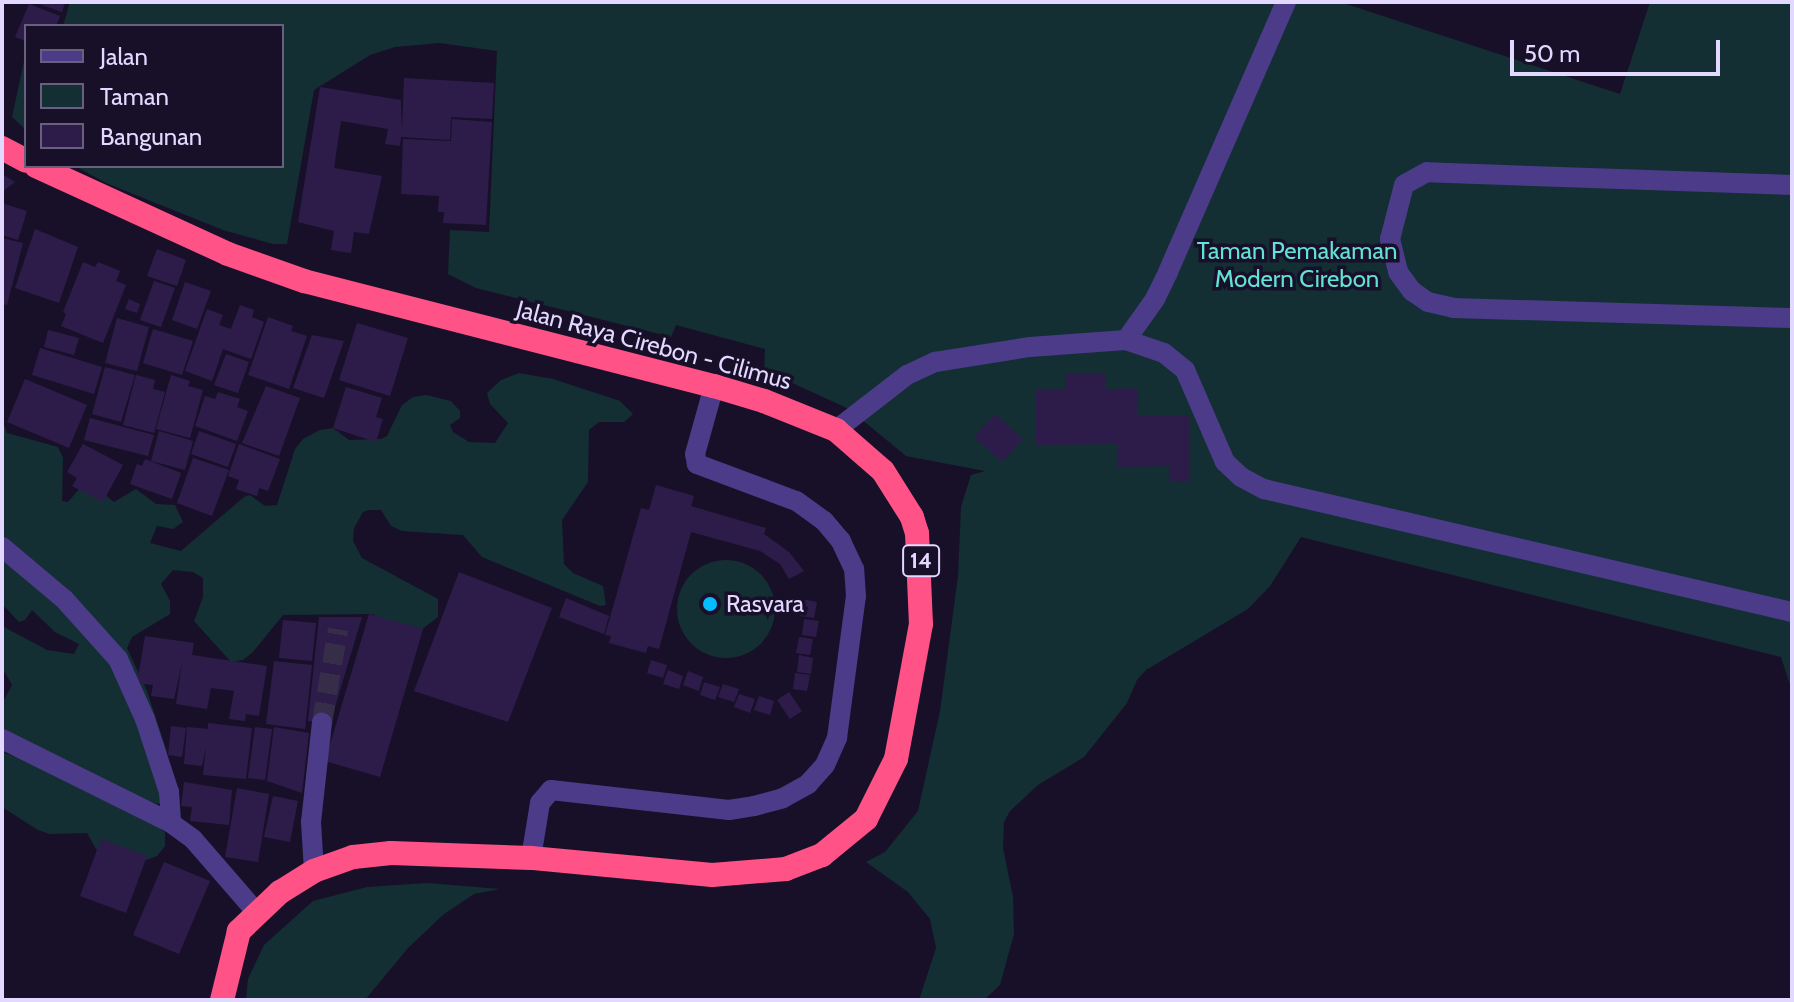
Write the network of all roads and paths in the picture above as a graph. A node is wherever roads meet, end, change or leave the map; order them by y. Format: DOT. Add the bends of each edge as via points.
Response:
graph roads {
  1 [pos="1286,2"];
  2 [pos="2,148"];
  3 [pos="24,160"];
  4 [pos="40,168"];
  5 [pos="1792,185"];
  6 [pos="1792,318"];
  7 [pos="1126,340"];
  8 [pos="714,386"];
  9 [pos="836,430"];
  10 [pos="2,547"];
  11 [pos="1792,612"];
  12 [pos="322,723"];
  13 [pos="2,739"];
  14 [pos="171,823"];
  15 [pos="531,858"];
  16 [pos="314,871"];
  17 [pos="257,913"];
  18 [pos="222,1000"];
  1 -- 7 [label="street" via="1168,272"];
  2 -- 3 [label="highway"];
  4 -- 8 [label="highway, Jalan Raya Cirebon - Cilimus / 14" via="228,254 304,281"];
  5 -- 6 [label="street" via="1427,172 1404,185 1390,239 1398,272 1412,291 1428,302 1453,308"];
  7 -- 9 [label="street" via="1030,347 935,362 907,375"];
  7 -- 11 [label="street" via="1164,353 1185,370 1225,462 1264,489"];
  8 -- 9 [label="highway, Jalan Raya Cirebon - Cilimus / 14"];
  8 -- 15 [label="street" via="695,454 697,464 796,501 824,521 854,569 856,596 837,738 825,765 808,784 754,806 729,810 551,790 540,803"];
  9 -- 15 [label="highway, Jalan Raya Cirebon - Cilimus / 14" via="883,471 912,517 921,554 921,624 901,740 866,819 822,855 786,869 752,874"];
  10 -- 14 [label="street" via="64,599 118,659 169,792"];
  12 -- 16 [label="street" via="311,822"];
  13 -- 14 [label="street"];
  14 -- 17 [label="street" via="193,839"];
  15 -- 16 [label="highway, Jalan Raya Cirebon - Cilimus / 14" via="370,853"];
  16 -- 17 [label="highway, Jalan Raya Cirebon - Cilimus / 14"];
  17 -- 18 [label="highway, Jalan Raya Cirebon - Cilimus / 14" via="239,931"];
}
